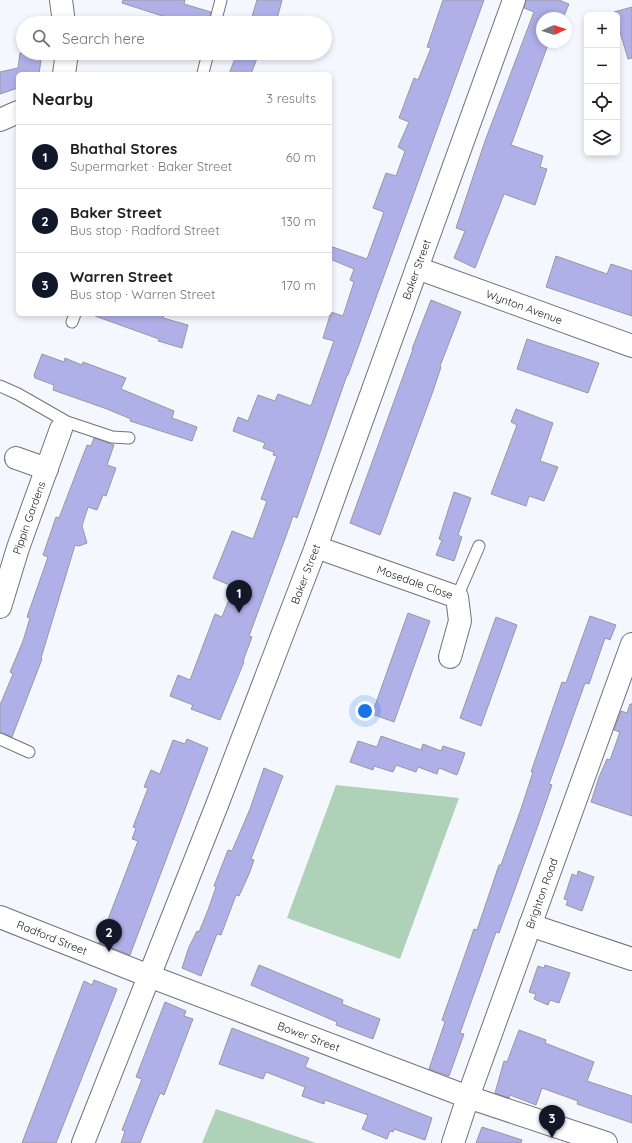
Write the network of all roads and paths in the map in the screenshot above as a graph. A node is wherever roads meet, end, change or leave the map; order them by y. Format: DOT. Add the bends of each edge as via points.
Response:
graph roads {
  1 [pos="61,0"];
  2 [pos="221,0"];
  3 [pos="514,0"];
  4 [pos="63,16"];
  5 [pos="217,16"];
  6 [pos="66,60"];
  7 [pos="206,60"];
  8 [pos="64,72"];
  9 [pos="203,72"];
  10 [pos="16,113"];
  11 [pos="0,120"];
  12 [pos="417,268"];
  13 [pos="632,346"];
  14 [pos="0,386"];
  15 [pos="64,425"];
  16 [pos="129,438"];
  17 [pos="16,458"];
  18 [pos="47,469"];
  19 [pos="479,546"];
  20 [pos="316,547"];
  21 [pos="457,597"];
  22 [pos="0,607"];
  23 [pos="632,644"];
  24 [pos="450,657"];
  25 [pos="0,739"];
  26 [pos="29,752"];
  27 [pos="0,916"];
  28 [pos="530,925"];
  29 [pos="632,959"];
  30 [pos="149,976"];
  31 [pos="468,1097"];
  32 [pos="83,1143"];
  33 [pos="453,1143"];
  34 [pos="606,1143"];
  1 -- 4 [label="street"];
  2 -- 5 [label="lane"];
  3 -- 12 [label="street, Baker Street"];
  6 -- 8 [label="street"];
  7 -- 9 [label="lane"];
  10 -- 11 [label="street"];
  12 -- 13 [label="street, Wynton Avenue"];
  12 -- 20 [label="street, Baker Street"];
  14 -- 15 [label="lane" via="18,394"];
  15 -- 16 [label="lane" via="112,438"];
  15 -- 18 [label="street, Pippin Gardens"];
  17 -- 18 [label="street"];
  18 -- 22 [label="street, Pippin Gardens"];
  19 -- 21 [label="lane"];
  20 -- 21 [label="street, Mosedale Close"];
  20 -- 30 [label="street, Baker Street"];
  21 -- 24 [label="street, Mosedale Close" via="460,622"];
  23 -- 28 [label="street, Brighton Road"];
  25 -- 26 [label="lane"];
  27 -- 30 [label="street, Radford Street"];
  28 -- 29 [label="street"];
  28 -- 31 [label="street, Brighton Road"];
  30 -- 31 [label="street, Bower Street"];
  30 -- 32 [label="street, Baker Street"];
  31 -- 33 [label="street, Brighton Road"];
  31 -- 34 [label="street, Bower Street"];
}
